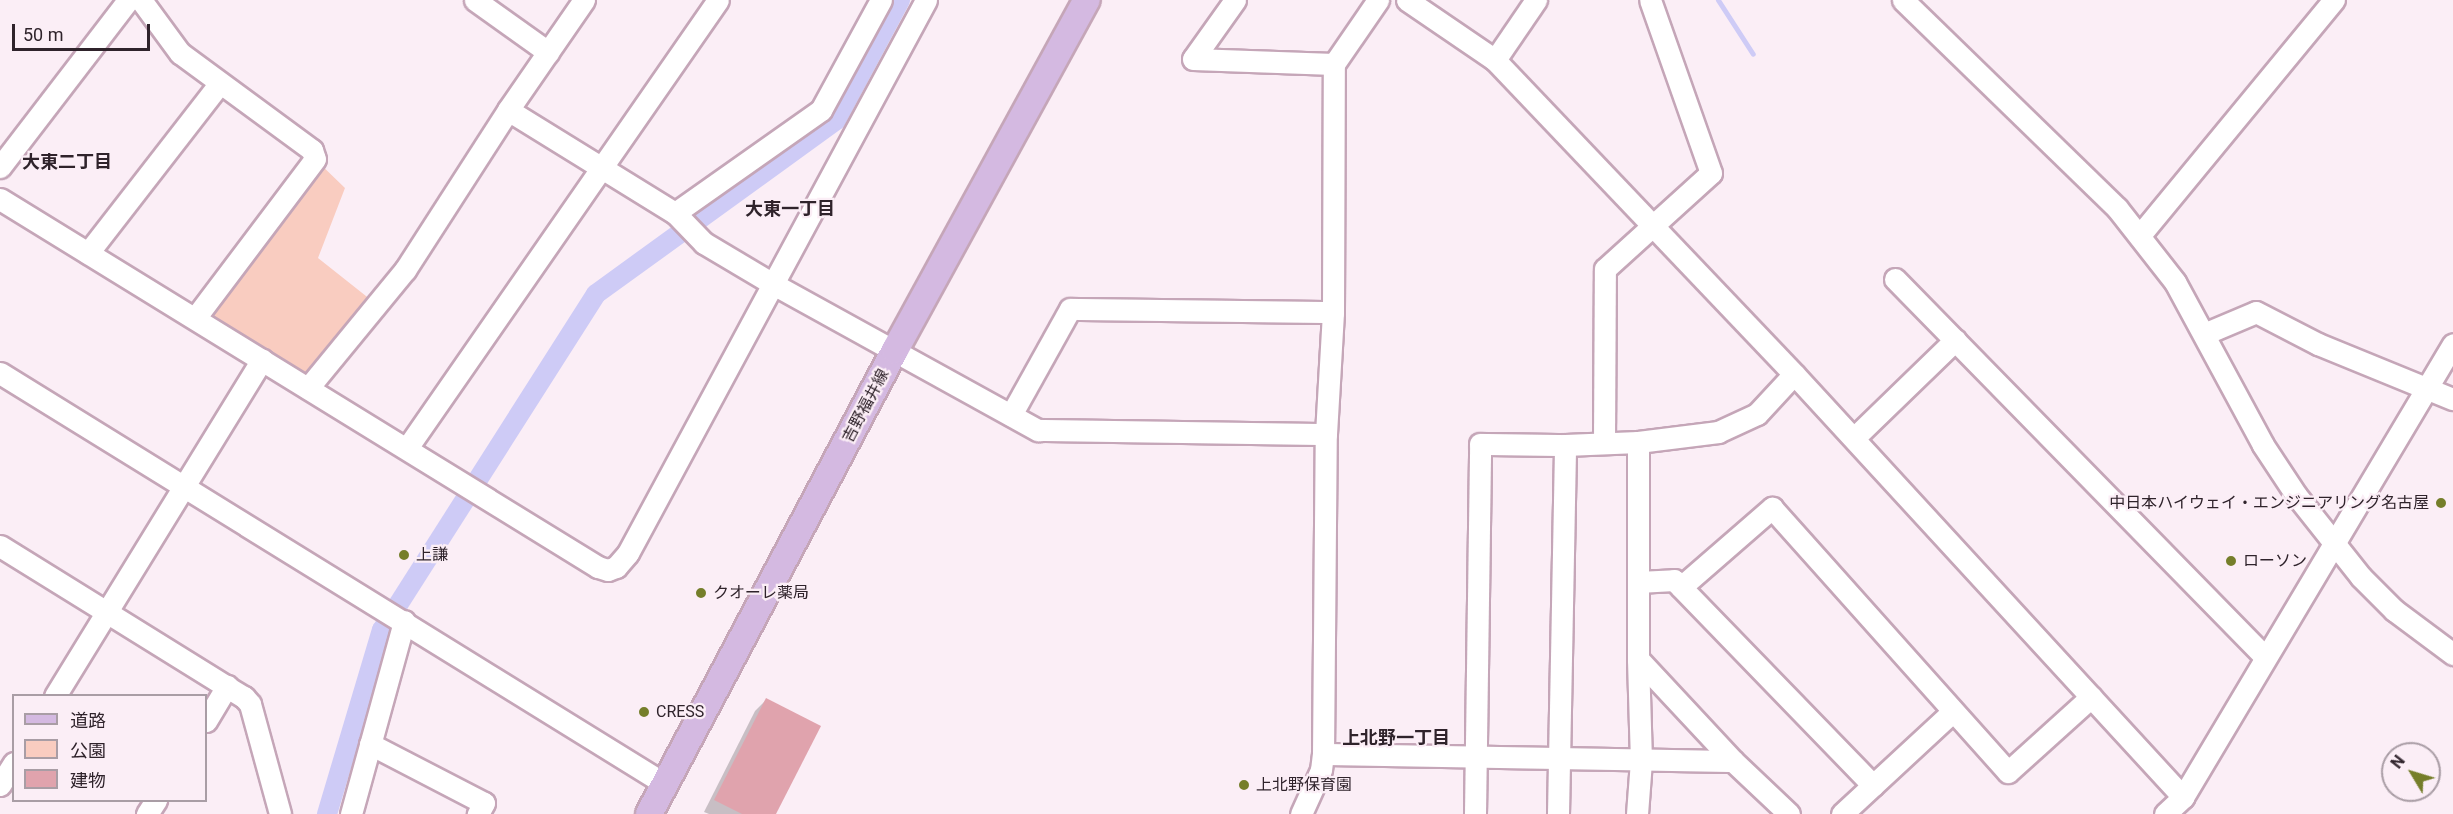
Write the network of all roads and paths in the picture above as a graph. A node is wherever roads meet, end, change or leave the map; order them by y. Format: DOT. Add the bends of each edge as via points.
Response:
graph roads {
  1 [pos="128,0"];
  2 [pos="141,0"];
  3 [pos="475,0"];
  4 [pos="584,0"];
  5 [pos="718,0"];
  6 [pos="880,0"];
  7 [pos="926,0"];
  8 [pos="1087,0"];
  9 [pos="1235,0"];
  10 [pos="1378,0"];
  11 [pos="1407,0"];
  12 [pos="1536,0"];
  13 [pos="1650,0"];
  14 [pos="1903,0"];
  15 [pos="2334,0"];
  16 [pos="548,52"];
  17 [pos="1495,60"];
  18 [pos="1334,64"];
  19 [pos="220,82"];
  20 [pos="508,110"];
  21 [pos="0,167"];
  22 [pos="602,168"];
  23 [pos="0,199"];
  24 [pos="675,213"];
  25 [pos="1653,228"];
  26 [pos="2140,235"];
  27 [pos="88,253"];
  28 [pos="1895,279"];
  29 [pos="773,284"];
  30 [pos="1333,312"];
  31 [pos="195,318"];
  32 [pos="2204,334"];
  33 [pos="1955,340"];
  34 [pos="2453,344"];
  35 [pos="895,350"];
  36 [pos="262,359"];
  37 [pos="0,373"];
  38 [pos="1794,374"];
  39 [pos="308,387"];
  40 [pos="2427,389"];
  41 [pos="2453,399"];
  42 [pos="1011,415"];
  43 [pos="1326,434"];
  44 [pos="1854,438"];
  45 [pos="1638,442"];
  46 [pos="1604,443"];
  47 [pos="1565,445"];
  48 [pos="407,448"];
  49 [pos="183,485"];
  50 [pos="2333,543"];
  51 [pos="0,546"];
  52 [pos="1638,582"];
  53 [pos="1681,587"];
  54 [pos="106,612"];
  55 [pos="402,620"];
  56 [pos="2453,654"];
  57 [pos="2265,657"];
  58 [pos="1638,659"];
  59 [pos="227,686"];
  60 [pos="56,694"];
  61 [pos="2091,697"];
  62 [pos="1952,712"];
  63 [pos="207,719"];
  64 [pos="370,744"];
  65 [pos="1323,754"];
  66 [pos="1476,757"];
  67 [pos="1558,759"];
  68 [pos="1641,761"];
  69 [pos="1732,761"];
  70 [pos="12,766"];
  71 [pos="665,784"];
  72 [pos="0,785"];
  73 [pos="1873,786"];
  74 [pos="2183,797"];
  75 [pos="280,814"];
  76 [pos="351,814"];
  77 [pos="478,814"];
  78 [pos="649,814"];
  79 [pos="1301,814"];
  80 [pos="1475,814"];
  81 [pos="1558,814"];
  82 [pos="1637,814"];
  83 [pos="1789,814"];
  84 [pos="1842,814"];
  85 [pos="2165,814"];
  1 -- 21 [label="street"];
  2 -- 19 [label="street" via="180,54"];
  3 -- 16 [label="street"];
  4 -- 16 [label="street"];
  5 -- 22 [label="street"];
  6 -- 24 [label="street" via="821,111"];
  7 -- 29 [label="street"];
  8 -- 35 [label="main road, 吉野福井線"];
  9 -- 18 [label="street" via="1193,59"];
  10 -- 18 [label="street"];
  11 -- 17 [label="street"];
  12 -- 17 [label="street"];
  13 -- 25 [label="street" via="1711,173"];
  14 -- 26 [label="street" via="2079,169"];
  15 -- 26 [label="street"];
  16 -- 20 [label="street"];
  17 -- 25 [label="street"];
  18 -- 30 [label="street"];
  19 -- 27 [label="street"];
  19 -- 31 [label="street" via="312,150 315,159"];
  20 -- 22 [label="street"];
  20 -- 39 [label="street" via="405,270"];
  22 -- 24 [label="street"];
  22 -- 48 [label="street"];
  23 -- 27 [label="street"];
  24 -- 29 [label="street" via="704,243"];
  25 -- 38 [label="street"];
  25 -- 46 [label="street" via="1605,269"];
  26 -- 32 [label="street" via="2175,282"];
  27 -- 31 [label="street"];
  28 -- 33 [label="street"];
  29 -- 35 [label="street"];
  29 -- 48 [label="street" via="628,553 616,567 598,567"];
  30 -- 42 [label="street" via="1070,309"];
  30 -- 43 [label="street"];
  31 -- 36 [label="street"];
  32 -- 40 [label="street" via="2256,312 2318,344"];
  32 -- 50 [label="street" via="2263,445"];
  33 -- 44 [label="street"];
  33 -- 57 [label="street"];
  34 -- 40 [label="street"];
  35 -- 42 [label="street"];
  35 -- 71 [label="main road, 吉野福井線"];
  36 -- 39 [label="street"];
  36 -- 49 [label="street"];
  37 -- 49 [label="street"];
  38 -- 44 [label="street"];
  38 -- 45 [label="street" via="1757,414 1718,432"];
  39 -- 48 [label="street"];
  40 -- 41 [label="street"];
  40 -- 50 [label="street"];
  42 -- 43 [label="street" via="1038,430"];
  43 -- 65 [label="street"];
  44 -- 61 [label="street"];
  45 -- 46 [label="street"];
  45 -- 52 [label="street"];
  46 -- 47 [label="street"];
  47 -- 66 [label="street" via="1480,444"];
  47 -- 67 [label="street"];
  49 -- 54 [label="street"];
  49 -- 55 [label="street"];
  50 -- 56 [label="street" via="2394,610"];
  50 -- 57 [label="street"];
  51 -- 54 [label="street"];
  52 -- 53 [label="street" via="1674,580"];
  52 -- 58 [label="street"];
  53 -- 62 [label="street" via="1772,508"];
  53 -- 73 [label="street"];
  54 -- 59 [label="street"];
  54 -- 60 [label="street"];
  55 -- 64 [label="street"];
  55 -- 71 [label="street"];
  57 -- 74 [label="street"];
  58 -- 68 [label="street"];
  58 -- 69 [label="street"];
  59 -- 63 [label="street"];
  59 -- 75 [label="street" via="250,704"];
  61 -- 62 [label="street" via="2008,772"];
  61 -- 74 [label="street"];
  62 -- 73 [label="street"];
  64 -- 76 [label="street"];
  64 -- 77 [label="street" via="484,803"];
  65 -- 66 [label="street"];
  65 -- 79 [label="street" via="1321,770"];
  66 -- 67 [label="street"];
  66 -- 80 [label="street"];
  67 -- 68 [label="street"];
  67 -- 81 [label="street"];
  68 -- 69 [label="street"];
  68 -- 82 [label="street"];
  69 -- 83 [label="street"];
  70 -- 72 [label="street"];
  71 -- 78 [label="main road, 吉野福井線"];
  73 -- 84 [label="street"];
  74 -- 85 [label="street"];
}
